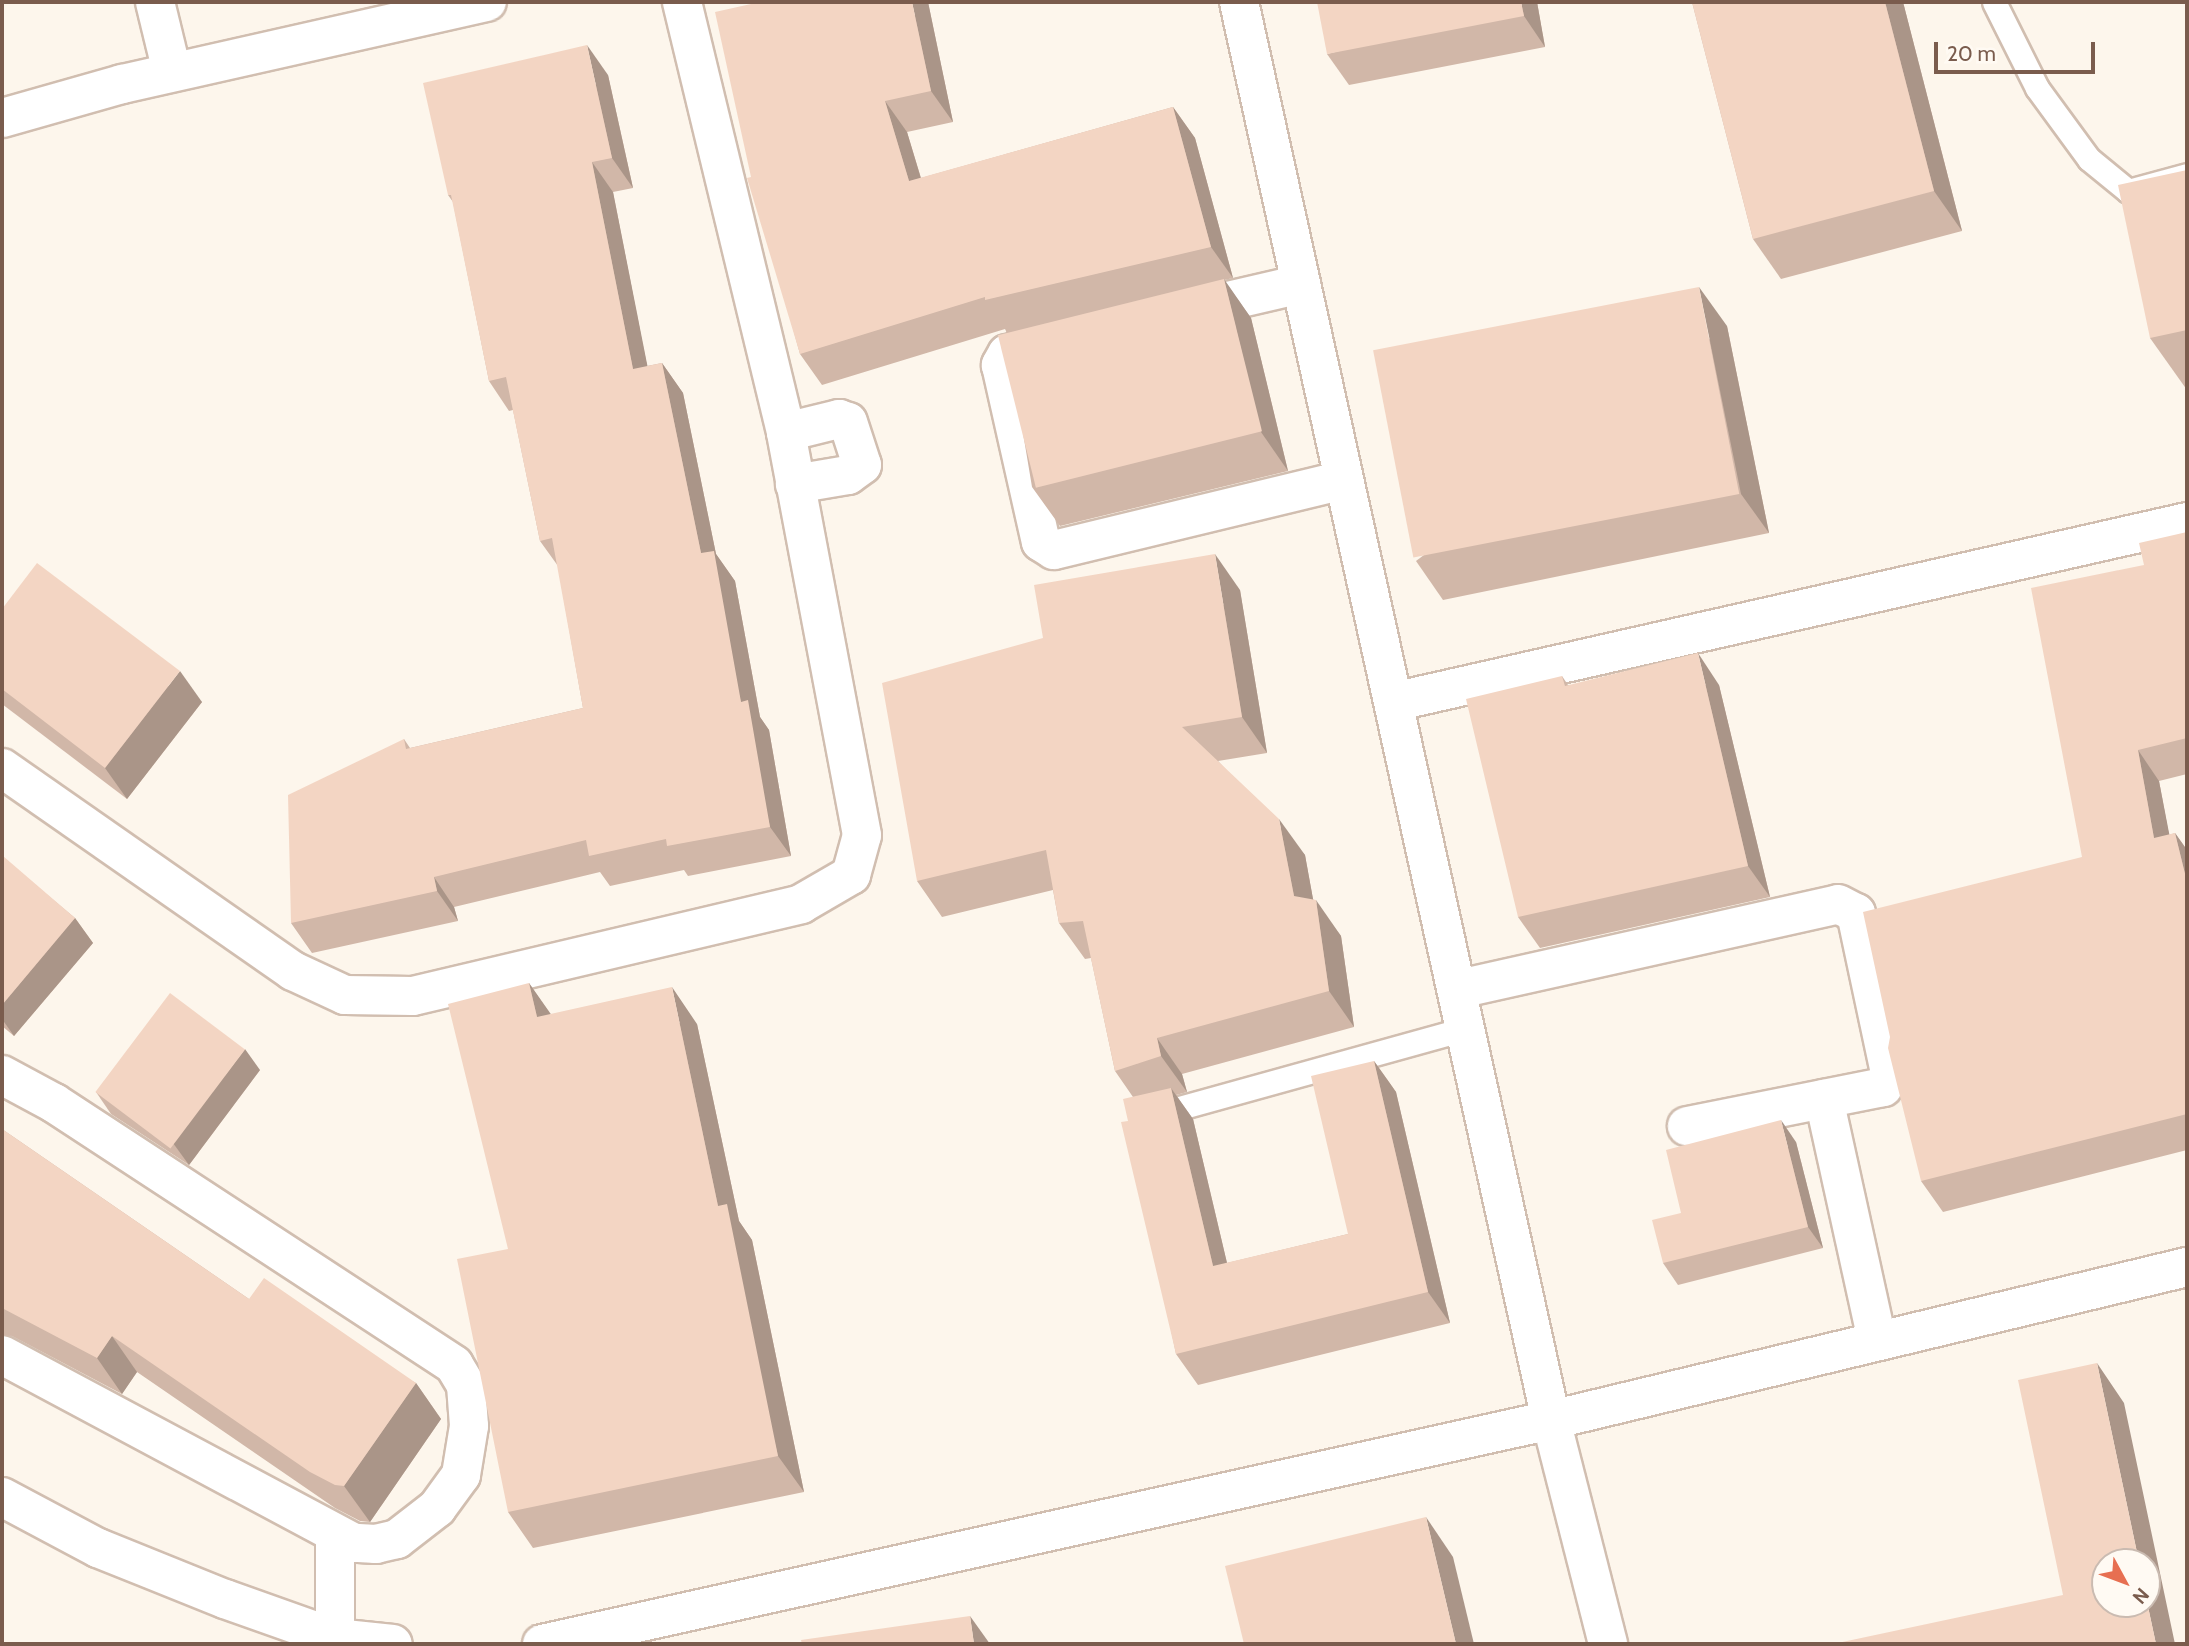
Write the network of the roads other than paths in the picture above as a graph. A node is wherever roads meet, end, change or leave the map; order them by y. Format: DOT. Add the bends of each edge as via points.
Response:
graph roads {
  1 [pos="155,2"];
  2 [pos="487,2"];
  3 [pos="682,2"];
  4 [pos="1239,2"];
  5 [pos="1994,2"];
  6 [pos="172,72"];
  7 [pos="2,118"];
  8 [pos="2187,174"];
  9 [pos="1301,284"];
  10 [pos="1157,318"];
  11 [pos="1089,334"];
  12 [pos="786,432"];
  13 [pos="1344,480"];
  14 [pos="794,484"];
  15 [pos="2187,522"];
  16 [pos="1393,702"];
  17 [pos="2,768"];
  18 [pos="1459,989"];
  19 [pos="1465,1029"];
  20 [pos="2,1075"];
  21 [pos="1824,1099"];
  22 [pos="1149,1117"];
  23 [pos="1687,1126"];
  24 [pos="2187,1267"];
  25 [pos="1877,1341"];
  26 [pos="2,1355"];
  27 [pos="1551,1420"];
  28 [pos="2,1497"];
  29 [pos="335,1534"];
  30 [pos="335,1638"];
  31 [pos="393,1644"];
  32 [pos="542,1644"];
  33 [pos="1608,1644"];
  1 -- 6 [label="street"];
  2 -- 6 [label="street"];
  3 -- 12 [label="street"];
  4 -- 9 [label="street"];
  5 -- 8 [label="lane" via="2037,88 2089,159 2128,191"];
  6 -- 7 [label="street"];
  9 -- 10 [label="street"];
  9 -- 13 [label="street"];
  11 -- 13 [label="street" via="1007,354 1001,365 1041,542 1054,550"];
  12 -- 14 [label="street"];
  12 -- 14 [label="street" via="839,419 849,422 862,466 848,475"];
  13 -- 16 [label="street"];
  14 -- 17 [label="street" via="862,835 852,875 801,904 414,996 345,995 293,971"];
  15 -- 16 [label="street"];
  16 -- 18 [label="street"];
  18 -- 19 [label="street"];
  18 -- 21 [label="street" via="1838,904 1856,913 1890,1073 1883,1087"];
  19 -- 22 [label="lane"];
  19 -- 27 [label="street"];
  20 -- 29 [label="street" via="54,1102 454,1365 466,1385 469,1426 461,1475 438,1508 397,1539 354,1543"];
  21 -- 23 [label="street"];
  21 -- 25 [label="street"];
  24 -- 25 [label="street"];
  25 -- 27 [label="street"];
  26 -- 29 [label="street"];
  27 -- 32 [label="street"];
  27 -- 33 [label="street"];
  28 -- 30 [label="street" via="98,1548"];
  29 -- 30 [label="street"];
  30 -- 31 [label="street"];
}
